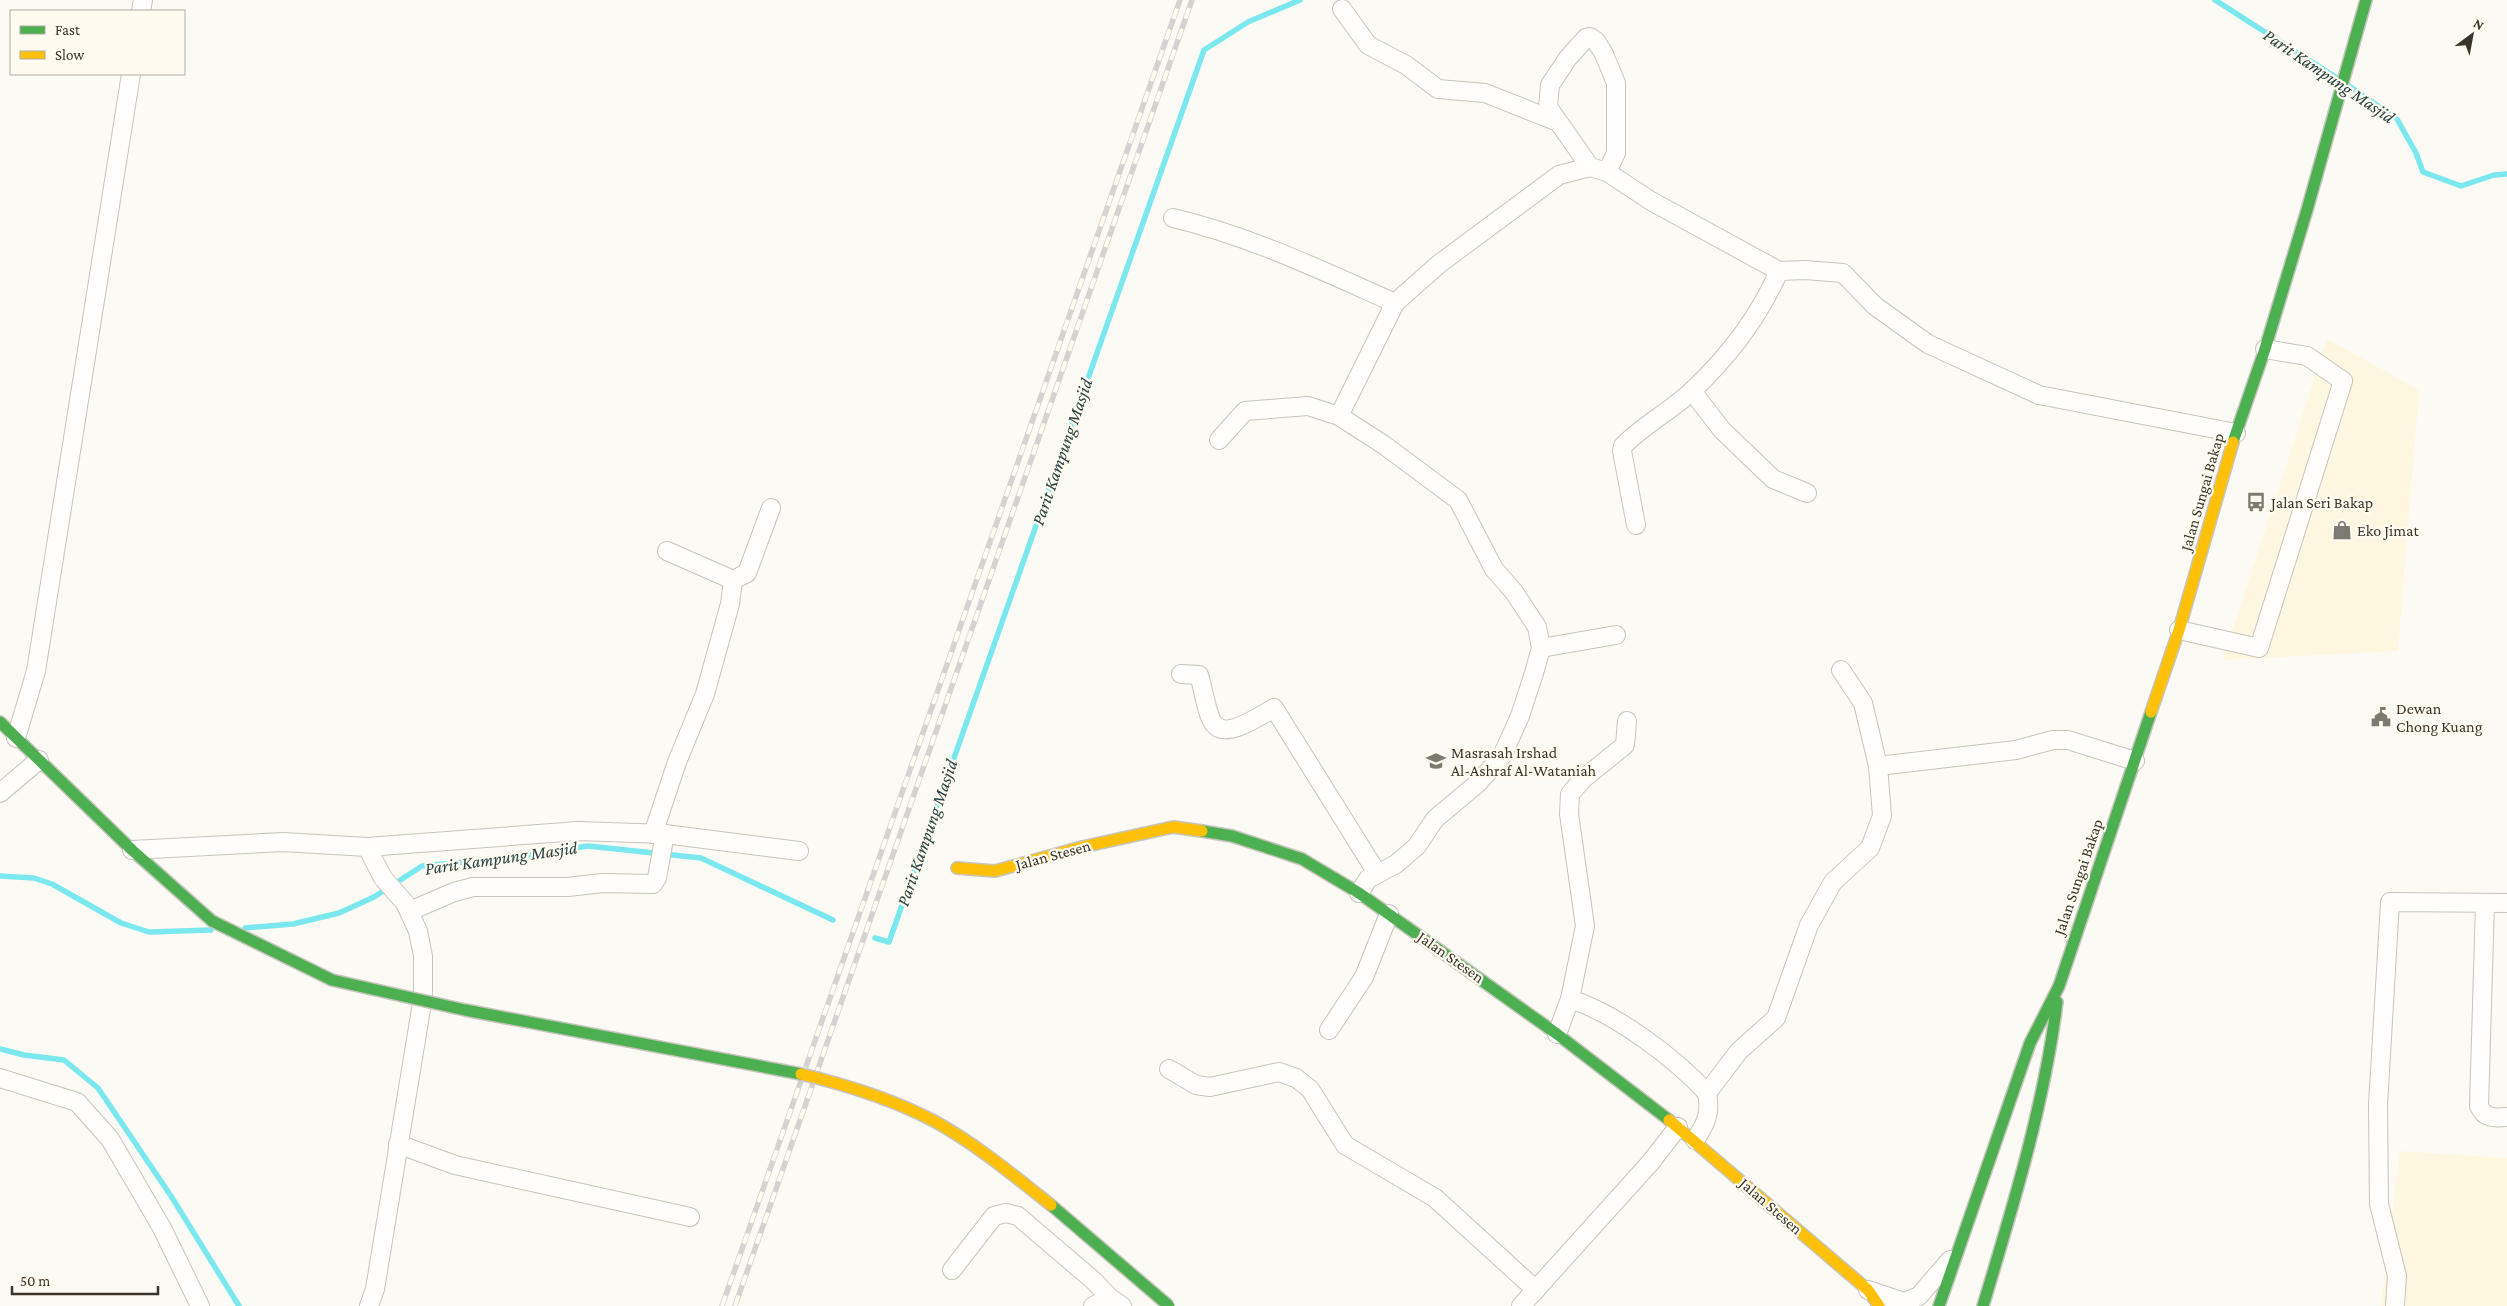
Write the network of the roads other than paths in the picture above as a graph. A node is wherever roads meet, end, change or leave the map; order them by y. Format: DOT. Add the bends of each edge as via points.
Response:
graph roads {
  1 [pos="2367,1"];
  2 [pos="1342,9"];
  3 [pos="131,75"];
  4 [pos="1559,122"];
  5 [pos="1590,167"];
  6 [pos="1607,172"];
  7 [pos="1173,218"];
  8 [pos="1779,271"];
  9 [pos="1395,303"];
  10 [pos="2265,349"];
  11 [pos="1692,391"];
  12 [pos="1339,416"];
  13 [pos="2236,433"];
  14 [pos="1220,440"];
  15 [pos="1807,493"];
  16 [pos="772,508"];
  17 [pos="1636,525"];
  18 [pos="667,551"];
  19 [pos="733,580"];
  20 [pos="2179,630"];
  21 [pos="1616,635"];
  22 [pos="1541,648"];
  23 [pos="1841,670"];
  24 [pos="1181,674"];
  25 [pos="1627,721"];
  26 [pos="0,722"];
  27 [pos="16,738"];
  28 [pos="39,760"];
  29 [pos="2135,761"];
  30 [pos="1878,766"];
  31 [pos="0,793"];
  32 [pos="660,846"];
  33 [pos="367,847"];
  34 [pos="132,850"];
  35 [pos="799,852"];
  36 [pos="957,868"];
  37 [pos="1377,873"];
  38 [pos="1359,893"];
  39 [pos="2486,903"];
  40 [pos="2507,903"];
  41 [pos="407,907"];
  42 [pos="1389,914"];
  43 [pos="2059,986"];
  44 [pos="1570,999"];
  45 [pos="1329,1030"];
  46 [pos="1558,1034"];
  47 [pos="1169,1069"];
  48 [pos="0,1078"];
  49 [pos="1707,1093"];
  50 [pos="2507,1117"];
  51 [pos="1678,1127"];
  52 [pos="1695,1140"];
  53 [pos="398,1144"];
  54 [pos="690,1217"];
  55 [pos="1957,1251"];
  56 [pos="952,1270"];
  57 [pos="1536,1290"];
  58 [pos="1868,1290"];
  59 [pos="1116,1302"];
  60 [pos="200,1306"];
  61 [pos="369,1306"];
  62 [pos="1093,1306"];
  63 [pos="1169,1306"];
  64 [pos="1521,1306"];
  65 [pos="1879,1306"];
  66 [pos="1939,1306"];
  67 [pos="1983,1306"];
  68 [pos="2395,1306"];
  1 -- 10 [label="main road, Jalan Sungai Bakap"];
  2 -- 4 [label="street" via="1368,45 1406,65 1438,89 1485,93"];
  3 -- 27 [label="street" via="36,671"];
  4 -- 5 [label="street"];
  4 -- 6 [label="street" via="1548,107 1550,85 1568,58 1590,37 1604,54 1616,83 1616,153"];
  5 -- 6 [label="street"];
  5 -- 9 [label="street" via="1559,175 1440,264"];
  6 -- 8 [label="street" via="1651,201"];
  7 -- 9 [label="street" via="1202,224 1250,242"];
  8 -- 11 [label="street" via="1749,328"];
  8 -- 13 [label="street" via="1843,273 1876,306 1928,344 2039,395"];
  9 -- 12 [label="street"];
  10 -- 13 [label="main road, Jalan Sungai Bakap"];
  10 -- 20 [label="street" via="2307,356 2343,381 2259,648"];
  11 -- 15 [label="street" via="1722,430 1773,480"];
  11 -- 17 [label="street" via="1623,446"];
  12 -- 14 [label="street" via="1308,406 1245,411"];
  12 -- 22 [label="street" via="1458,500 1494,569 1537,627"];
  13 -- 20 [label="main road, Jalan Sungai Bakap"];
  16 -- 19 [label="street" via="747,572"];
  18 -- 19 [label="street"];
  19 -- 32 [label="street" via="730,604 705,694 677,762"];
  20 -- 29 [label="main road, Jalan Sungai Bakap"];
  21 -- 22 [label="street"];
  22 -- 37 [label="street" via="1520,716 1502,756 1478,783 1436,819 1417,846 1396,864"];
  23 -- 30 [label="street" via="1863,703"];
  24 -- 37 [label="street" via="1199,675 1213,724 1220,729 1234,729 1274,708"];
  25 -- 44 [label="street" via="1625,745 1583,779 1570,794 1569,814 1585,926"];
  26 -- 27 [label="main road"];
  27 -- 28 [label="main road"];
  28 -- 31 [label="street"];
  28 -- 34 [label="main road"];
  29 -- 30 [label="street" via="2068,740 2053,740 2016,750"];
  29 -- 43 [label="main road, Jalan Sungai Bakap"];
  30 -- 49 [label="street" via="1882,816 1870,848 1833,882 1808,925 1776,1018 1739,1051"];
  32 -- 33 [label="street" via="578,831"];
  32 -- 35 [label="street"];
  32 -- 41 [label="street" via="657,878 653,884 602,883 568,888 473,887"];
  33 -- 34 [label="street" via="282,842"];
  33 -- 41 [label="street" via="383,878"];
  34 -- 63 [label="main road, bridge" via="212,922 332,980 465,1010 800,1073 850,1086 906,1108 950,1130 990,1156"];
  36 -- 38 [label="main road, Jalan Stesen" via="995,871 1173,827 1232,836 1302,859"];
  37 -- 38 [label="street" via="1368,879"];
  38 -- 42 [label="main road, Jalan Stesen"];
  39 -- 40 [label="street"];
  39 -- 50 [label="street" via="2479,1106 2482,1113 2490,1118"];
  39 -- 68 [label="street" via="2390,902 2378,1105 2379,1204 2397,1276"];
  41 -- 53 [label="street" via="418,931 423,956 423,997"];
  42 -- 45 [label="street" via="1364,977"];
  42 -- 46 [label="main road, Jalan Stesen"];
  43 -- 55 [label="main road, Jalan Sungai Bakap" via="2021,1067"];
  43 -- 67 [label="main road, Jalan Sungai Bakap" via="2052,1051"];
  44 -- 46 [label="street"];
  44 -- 49 [label="street" via="1590,1005 1623,1024"];
  46 -- 51 [label="main road, Jalan Stesen"];
  47 -- 57 [label="street" via="1201,1086 1210,1087 1279,1072 1296,1078 1310,1089 1345,1145 1435,1198"];
  48 -- 60 [label="street" via="77,1102 110,1140 162,1228"];
  49 -- 52 [label="street" via="1710,1107 1707,1122"];
  51 -- 52 [label="main road, Jalan Stesen"];
  51 -- 57 [label="street" via="1650,1163"];
  52 -- 58 [label="main road, Jalan Stesen"];
  53 -- 54 [label="street" via="455,1165"];
  53 -- 61 [label="street" via="375,1288"];
  55 -- 58 [label="street, Jalan Stesen" via="1919,1296 1904,1302"];
  55 -- 66 [label="main road, Jalan Sungai Bakap"];
  56 -- 59 [label="street" via="994,1216 1006,1213 1018,1216"];
  57 -- 64 [label="street"];
  58 -- 65 [label="main road, Jalan Stesen"];
  59 -- 62 [label="street"];
}
